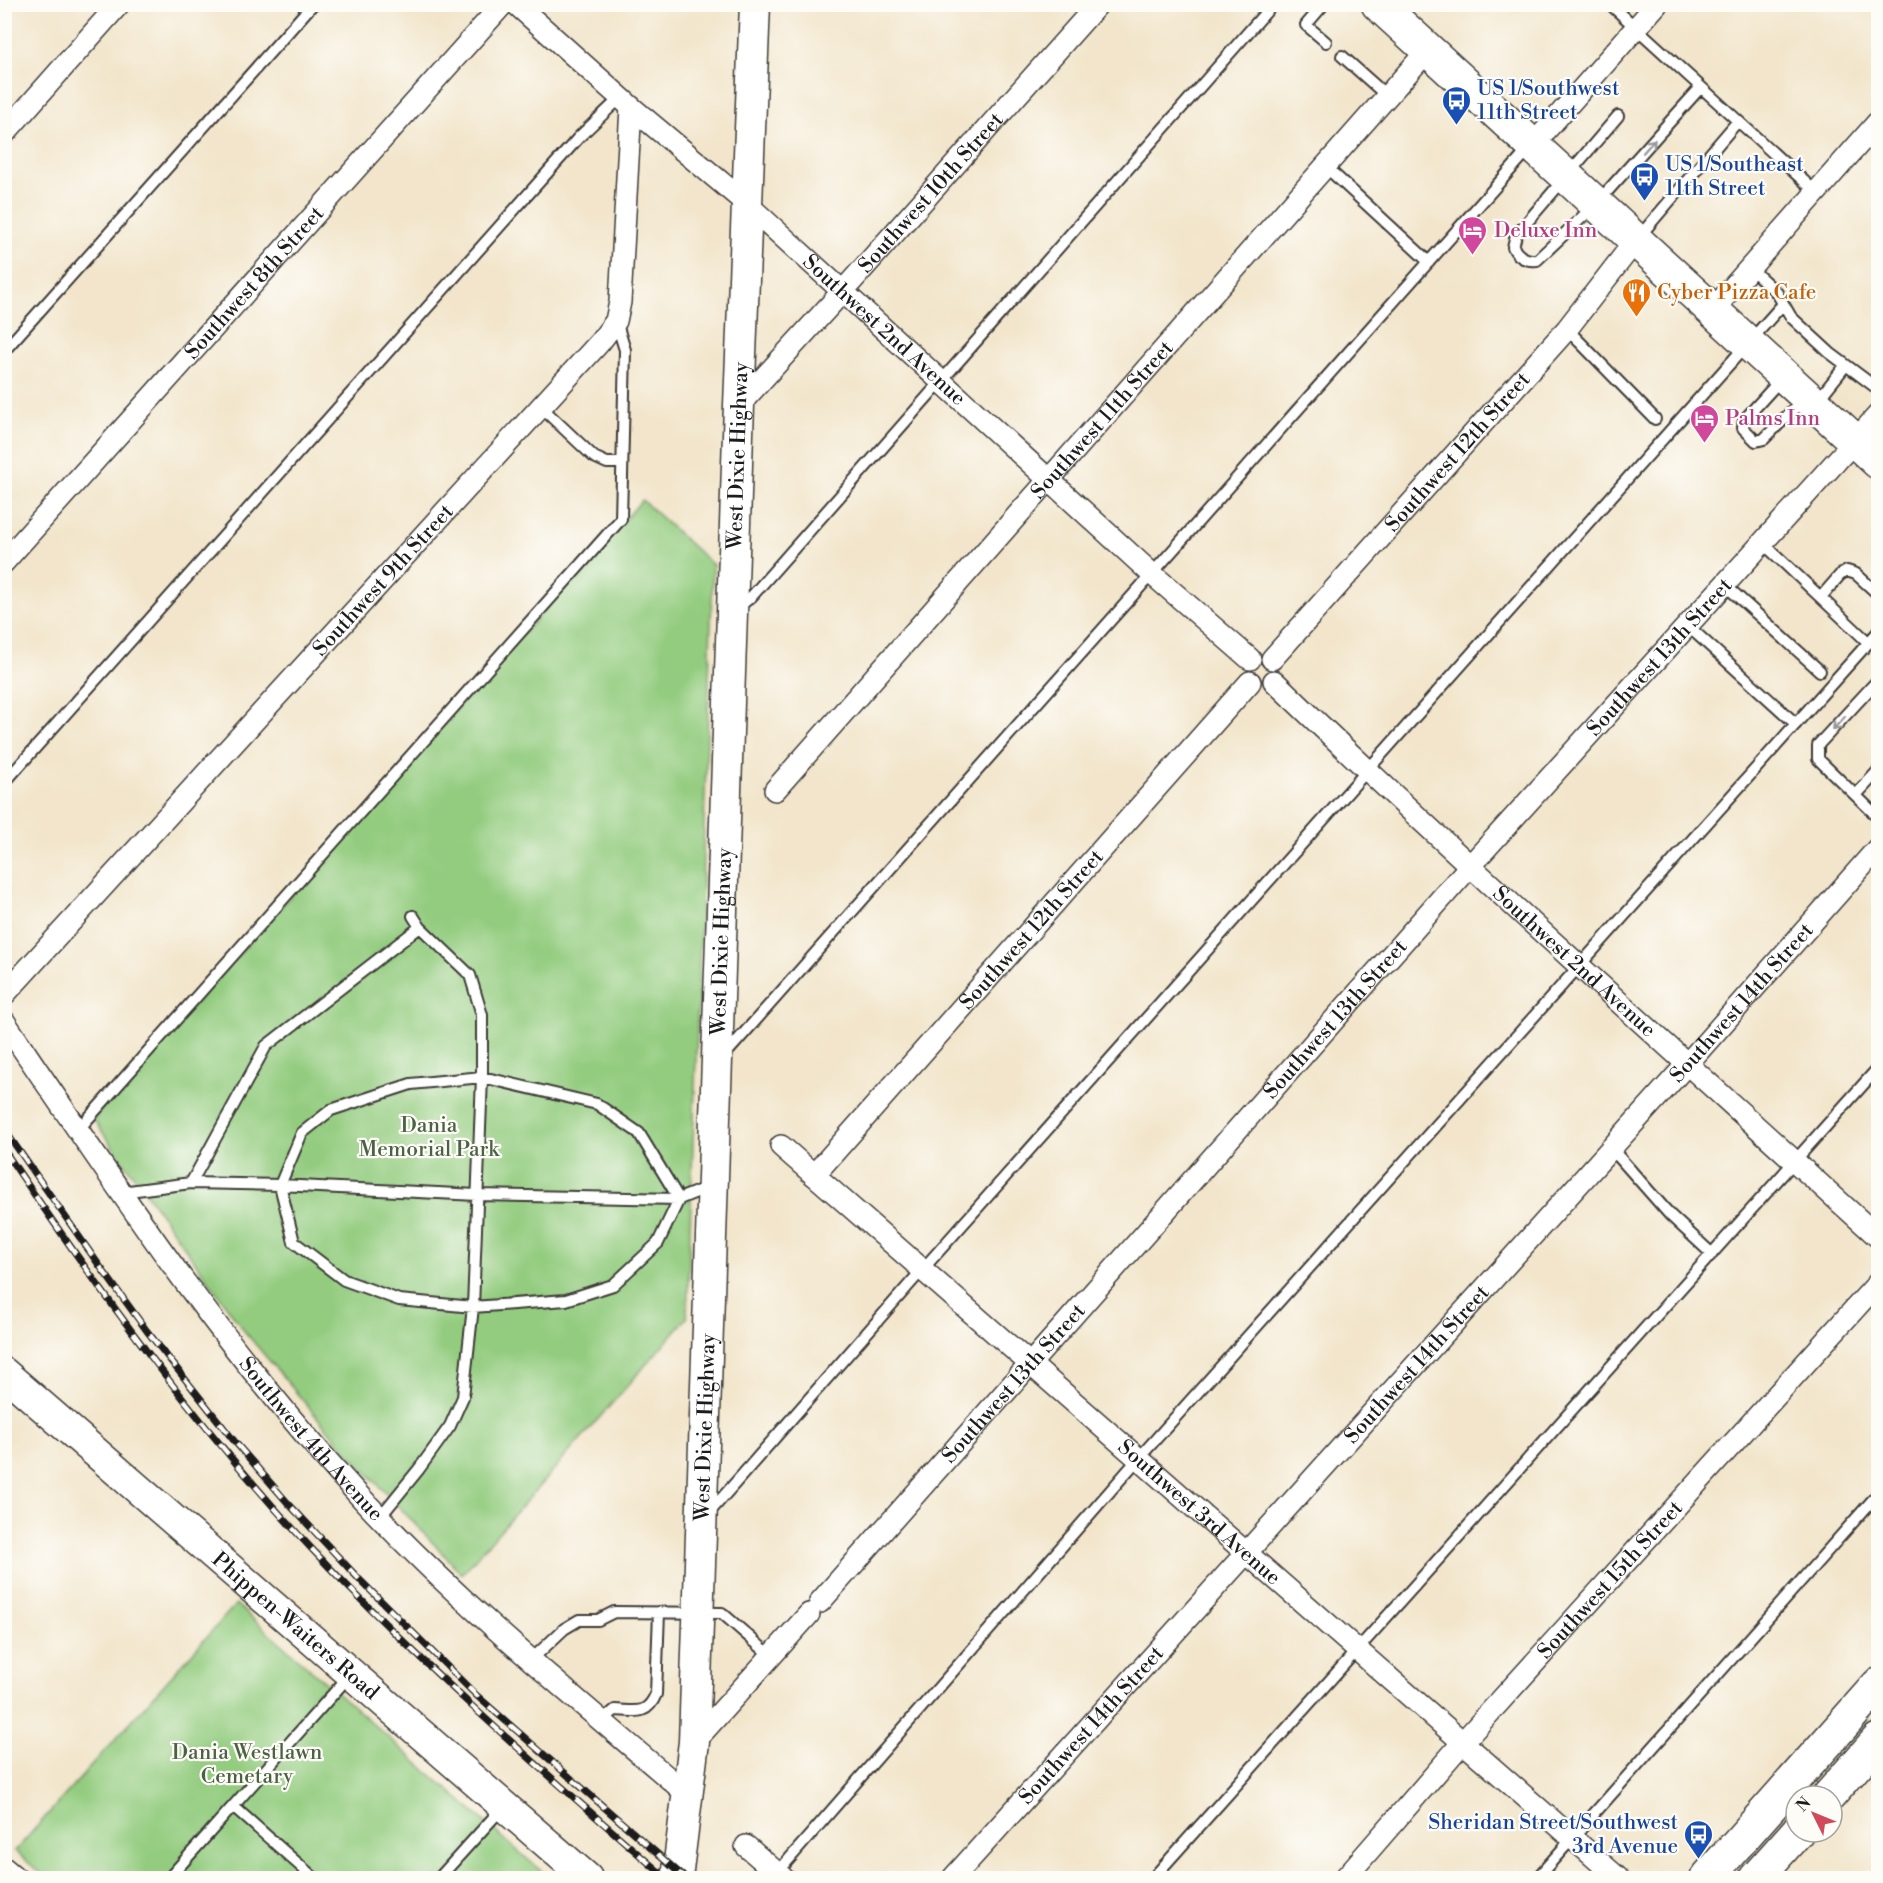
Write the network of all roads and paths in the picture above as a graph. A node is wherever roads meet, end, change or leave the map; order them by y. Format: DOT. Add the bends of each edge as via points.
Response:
graph roads {
  1 [pos="119,4"];
  2 [pos="313,4"];
  3 [pos="503,4"];
  4 [pos="516,4"];
  5 [pos="755,4"];
  6 [pos="1098,4"];
  7 [pos="1273,4"];
  8 [pos="1324,4"];
  9 [pos="1378,4"];
  10 [pos="1610,4"];
  11 [pos="1658,4"];
  12 [pos="1637,28"];
  13 [pos="1326,42"];
  14 [pos="1428,50"];
  15 [pos="1342,56"];
  16 [pos="1701,87"];
  17 [pos="1387,96"];
  18 [pos="626,103"];
  19 [pos="1617,116"];
  20 [pos="1738,121"];
  21 [pos="1878,122"];
  22 [pos="4,134"];
  23 [pos="1532,146"];
  24 [pos="1325,166"];
  25 [pos="1565,176"];
  26 [pos="1816,193"];
  27 [pos="747,204"];
  28 [pos="1596,205"];
  29 [pos="1636,240"];
  30 [pos="1429,262"];
  31 [pos="1750,268"];
  32 [pos="843,291"];
  33 [pos="1783,304"];
  34 [pos="1712,311"];
  35 [pos="616,321"];
  36 [pos="1567,329"];
  37 [pos="1747,342"];
  38 [pos="4,351"];
  39 [pos="1846,365"];
  40 [pos="941,381"];
  41 [pos="1878,389"];
  42 [pos="1802,392"];
  43 [pos="739,405"];
  44 [pos="541,407"];
  45 [pos="1878,415"];
  46 [pos="1655,419"];
  47 [pos="1867,451"];
  48 [pos="622,463"];
  49 [pos="1049,480"];
  50 [pos="1763,543"];
  51 [pos="4,562"];
  52 [pos="1152,574"];
  53 [pos="1725,585"];
  54 [pos="1878,594"];
  55 [pos="1821,597"];
  56 [pos="732,612"];
  57 [pos="1688,626"];
  58 [pos="1878,632"];
  59 [pos="1869,643"];
  60 [pos="1272,658"];
  61 [pos="1250,659"];
  62 [pos="1820,671"];
  63 [pos="1878,680"];
  64 [pos="1274,681"];
  65 [pos="1250,682"];
  66 [pos="1796,724"];
  67 [pos="1366,771"];
  68 [pos="1878,771"];
  69 [pos="4,783"];
  70 [pos="775,790"];
  71 [pos="1856,795"];
  72 [pos="1878,817"];
  73 [pos="1878,848"];
  74 [pos="1470,866"];
  75 [pos="413,916"];
  76 [pos="420,927"];
  77 [pos="1579,965"];
  78 [pos="4,995"];
  79 [pos="4,1022"];
  80 [pos="1688,1063"];
  81 [pos="717,1064"];
  82 [pos="1878,1068"];
  83 [pos="482,1077"];
  84 [pos="78,1130"];
  85 [pos="781,1146"];
  86 [pos="1611,1148"];
  87 [pos="1795,1161"];
  88 [pos="814,1175"];
  89 [pos="191,1183"];
  90 [pos="280,1185"];
  91 [pos="713,1185"];
  92 [pos="120,1192"];
  93 [pos="477,1195"];
  94 [pos="679,1199"];
  95 [pos="1878,1237"];
  96 [pos="1712,1254"];
  97 [pos="922,1270"];
  98 [pos="1878,1283"];
  99 [pos="473,1307"];
  100 [pos="1030,1365"];
  101 [pos="5,1375"];
  102 [pos="1138,1460"];
  103 [pos="1878,1495"];
  104 [pos="380,1517"];
  105 [pos="702,1521"];
  106 [pos="1245,1554"];
  107 [pos="659,1612"];
  108 [pos="699,1613"];
  109 [pos="1356,1650"];
  110 [pos="771,1656"];
  111 [pos="531,1660"];
  112 [pos="351,1674"];
  113 [pos="1878,1685"];
  114 [pos="602,1721"];
  115 [pos="1878,1740"];
  116 [pos="694,1742"];
  117 [pos="1463,1742"];
  118 [pos="1840,1784"];
  119 [pos="687,1794"];
  120 [pos="233,1806"];
  121 [pos="1772,1806"];
  122 [pos="504,1807"];
  123 [pos="1572,1839"];
  124 [pos="1786,1844"];
  125 [pos="746,1846"];
  126 [pos="4,1868"];
  127 [pos="780,1876"];
  128 [pos="16,1878"];
  129 [pos="169,1878"];
  130 [pos="314,1878"];
  131 [pos="440,1878"];
  132 [pos="586,1878"];
  133 [pos="677,1878"];
  134 [pos="953,1878"];
  135 [pos="1153,1878"];
  136 [pos="1346,1878"];
  137 [pos="1537,1878"];
  138 [pos="1618,1878"];
  139 [pos="1707,1878"];
  140 [pos="1726,1878"];
  141 [pos="1756,1878"];
  1 -- 22 [label="street"];
  2 -- 38 [label="lane"];
  3 -- 51 [label="street, Southwest 8th Street"];
  4 -- 18 [label="street, Southwest 2nd Avenue"];
  5 -- 27 [label="main road, West Dixie Highway"];
  6 -- 32 [label="street, Southwest 10th Street"];
  7 -- 40 [label="lane"];
  8 -- 13 [label="lane" via="1305,25"];
  9 -- 14 [label="main road"];
  10 -- 12 [label="lane"];
  11 -- 12 [label="street"];
  12 -- 16 [label="lane"];
  12 -- 23 [label="street"];
  14 -- 17 [label="street, Southwest 11th Street"];
  14 -- 23 [label="main road"];
  15 -- 17 [label="lane"];
  16 -- 20 [label="lane"];
  28 -- 16 [label="lane, one-way"];
  17 -- 24 [label="street, Southwest 11th Street"];
  18 -- 27 [label="street, Southwest 2nd Avenue"];
  18 -- 35 [label="street, Southwest 9th Street" via="620,302"];
  18 -- 69 [label="lane" via="580,136"];
  19 -- 25 [label="lane"];
  20 -- 26 [label="lane"];
  20 -- 29 [label="lane"];
  21 -- 26 [label="street"];
  23 -- 25 [label="main road"];
  23 -- 30 [label="lane"];
  24 -- 30 [label="lane"];
  24 -- 49 [label="street, Southwest 11th Street"];
  25 -- 28 [label="main road"];
  25 -- 28 [label="lane" via="1516,235 1515,252 1525,259 1537,260"];
  26 -- 31 [label="street"];
  27 -- 32 [label="street, Southwest 2nd Avenue"];
  27 -- 43 [label="main road, West Dixie Highway"];
  28 -- 29 [label="main road"];
  29 -- 34 [label="main road"];
  29 -- 36 [label="street, Southwest 12th Street"];
  30 -- 52 [label="lane"];
  31 -- 33 [label="lane" via="1777,293"];
  31 -- 34 [label="street"];
  32 -- 40 [label="street, Southwest 2nd Avenue"];
  32 -- 43 [label="street, Southwest 10th Street"];
  33 -- 37 [label="lane"];
  33 -- 39 [label="lane" via="1791,316"];
  34 -- 37 [label="main road"];
  35 -- 44 [label="street, Southwest 9th Street"];
  35 -- 48 [label="lane" via="625,350"];
  36 -- 46 [label="lane"];
  36 -- 60 [label="street, Southwest 12th Street"];
  37 -- 42 [label="main road"];
  37 -- 67 [label="lane"];
  39 -- 41 [label="lane"];
  39 -- 42 [label="lane"];
  40 -- 49 [label="street, Southwest 2nd Avenue"];
  40 -- 56 [label="lane" via="752,596"];
  42 -- 42 [label="lane" via="1744,420 1743,428 1756,441 1764,439"];
  42 -- 47 [label="main road"];
  43 -- 56 [label="main road, West Dixie Highway"];
  44 -- 48 [label="lane" via="594,457 607,463"];
  44 -- 78 [label="street, Southwest 9th Street"];
  45 -- 47 [label="street, Southwest 13th Street"];
  47 -- 50 [label="street, Southwest 13th Street"];
  48 -- 84 [label="lane" via="621,519"];
  49 -- 52 [label="street, Southwest 2nd Avenue"];
  49 -- 70 [label="street, Southwest 11th Street"];
  50 -- 53 [label="street, Southwest 13th Street"];
  50 -- 55 [label="lane"];
  52 -- 61 [label="street, Southwest 2nd Avenue"];
  52 -- 81 [label="lane"];
  53 -- 57 [label="street, Southwest 13th Street"];
  53 -- 62 [label="lane"];
  54 -- 55 [label="lane" via="1847,571"];
  55 -- 59 [label="lane"];
  56 -- 81 [label="main road, West Dixie Highway"];
  57 -- 66 [label="lane"];
  57 -- 74 [label="street, Southwest 13th Street"];
  58 -- 59 [label="lane"];
  59 -- 66 [label="lane"];
  60 -- 61 [label="street" via="1259,654"];
  60 -- 64 [label="street" via="1278,669"];
  61 -- 65 [label="street" via="1245,669"];
  63 -- 71 [label="lane, one-way" via="1818,745 1818,759"];
  64 -- 65 [label="street" via="1262,687"];
  64 -- 67 [label="street, Southwest 2nd Avenue"];
  65 -- 88 [label="street, Southwest 12th Street"];
  66 -- 77 [label="lane"];
  67 -- 74 [label="street, Southwest 2nd Avenue"];
  67 -- 97 [label="lane"];
  68 -- 71 [label="lane"];
  71 -- 72 [label="lane"];
  73 -- 80 [label="street, Southwest 14th Street"];
  74 -- 77 [label="street, Southwest 2nd Avenue"];
  74 -- 100 [label="street, Southwest 13th Street"];
  75 -- 76 [label="lane"];
  76 -- 83 [label="lane" via="470,975 482,1015"];
  76 -- 89 [label="lane" via="266,1046"];
  77 -- 80 [label="street, Southwest 2nd Avenue"];
  77 -- 102 [label="lane"];
  79 -- 84 [label="street, Southwest 4th Avenue"];
  80 -- 86 [label="street, Southwest 14th Street"];
  80 -- 87 [label="street, Southwest 2nd Avenue"];
  81 -- 91 [label="main road, West Dixie Highway"];
  82 -- 87 [label="lane"];
  83 -- 90 [label="lane" via="411,1084 331,1110 302,1133"];
  83 -- 93 [label="lane"];
  83 -- 94 [label="lane" via="597,1104 639,1133"];
  84 -- 92 [label="street, Southwest 4th Avenue"];
  85 -- 88 [label="street, Southwest 3rd Avenue"];
  86 -- 96 [label="lane" via="1670,1215"];
  86 -- 106 [label="street, Southwest 14th Street"];
  87 -- 95 [label="street, Southwest 2nd Avenue"];
  87 -- 96 [label="lane"];
  88 -- 97 [label="street, Southwest 3rd Avenue"];
  89 -- 90 [label="lane"];
  89 -- 92 [label="lane"];
  90 -- 93 [label="lane"];
  90 -- 99 [label="lane" via="294,1242 345,1280 399,1300"];
  91 -- 94 [label="lane"];
  91 -- 105 [label="main road, West Dixie Highway"];
  92 -- 104 [label="street, Southwest 4th Avenue" via="279,1404"];
  93 -- 94 [label="lane"];
  93 -- 99 [label="lane"];
  94 -- 99 [label="lane" via="658,1243 613,1285 566,1300"];
  96 -- 109 [label="lane"];
  97 -- 100 [label="street, Southwest 3rd Avenue"];
  97 -- 105 [label="lane"];
  98 -- 117 [label="street, Southwest 15th Street"];
  99 -- 104 [label="lane" via="463,1397 450,1426"];
  100 -- 102 [label="street, Southwest 3rd Avenue"];
  100 -- 110 [label="street, Southwest 13th Street"];
  101 -- 112 [label="main road, Phippen-Waiters Road"];
  102 -- 106 [label="street, Southwest 3rd Avenue"];
  102 -- 127 [label="lane"];
  103 -- 123 [label="lane"];
  104 -- 111 [label="street, Southwest 4th Avenue" via="427,1566"];
  105 -- 108 [label="main road, West Dixie Highway"];
  106 -- 109 [label="street, Southwest 3rd Avenue"];
  106 -- 134 [label="street, Southwest 14th Street"];
  107 -- 108 [label="lane"];
  107 -- 111 [label="lane" via="614,1612 598,1620 579,1620"];
  107 -- 114 [label="lane" via="656,1694 652,1704 633,1712 615,1710"];
  108 -- 110 [label="lane" via="722,1613"];
  108 -- 116 [label="main road, West Dixie Highway"];
  109 -- 117 [label="street, Southwest 3rd Avenue"];
  109 -- 135 [label="lane"];
  110 -- 116 [label="street, Southwest 13th Street"];
  111 -- 114 [label="street, Southwest 4th Avenue"];
  112 -- 120 [label="lane"];
  112 -- 122 [label="main road, Phippen-Waiters Road"];
  113 -- 121 [label="main road"];
  114 -- 119 [label="street, Southwest 4th Avenue"];
  115 -- 118 [label="main road"];
  116 -- 119 [label="main road, West Dixie Highway"];
  117 -- 123 [label="street, Southwest 3rd Avenue"];
  117 -- 136 [label="street, Southwest 15th Street"];
  119 -- 133 [label="main road, West Dixie Highway"];
  120 -- 129 [label="lane"];
  120 -- 130 [label="lane"];
  121 -- 139 [label="main road"];
  121 -- 140 [label="main road" via="1767,1833"];
  122 -- 131 [label="lane"];
  122 -- 132 [label="main road, Phippen-Waiters Road"];
  123 -- 137 [label="lane"];
  123 -- 138 [label="street, Southwest 3rd Avenue"];
  124 -- 141 [label="main road"];
  125 -- 127 [label="street"];
  126 -- 128 [label="street"];
}
